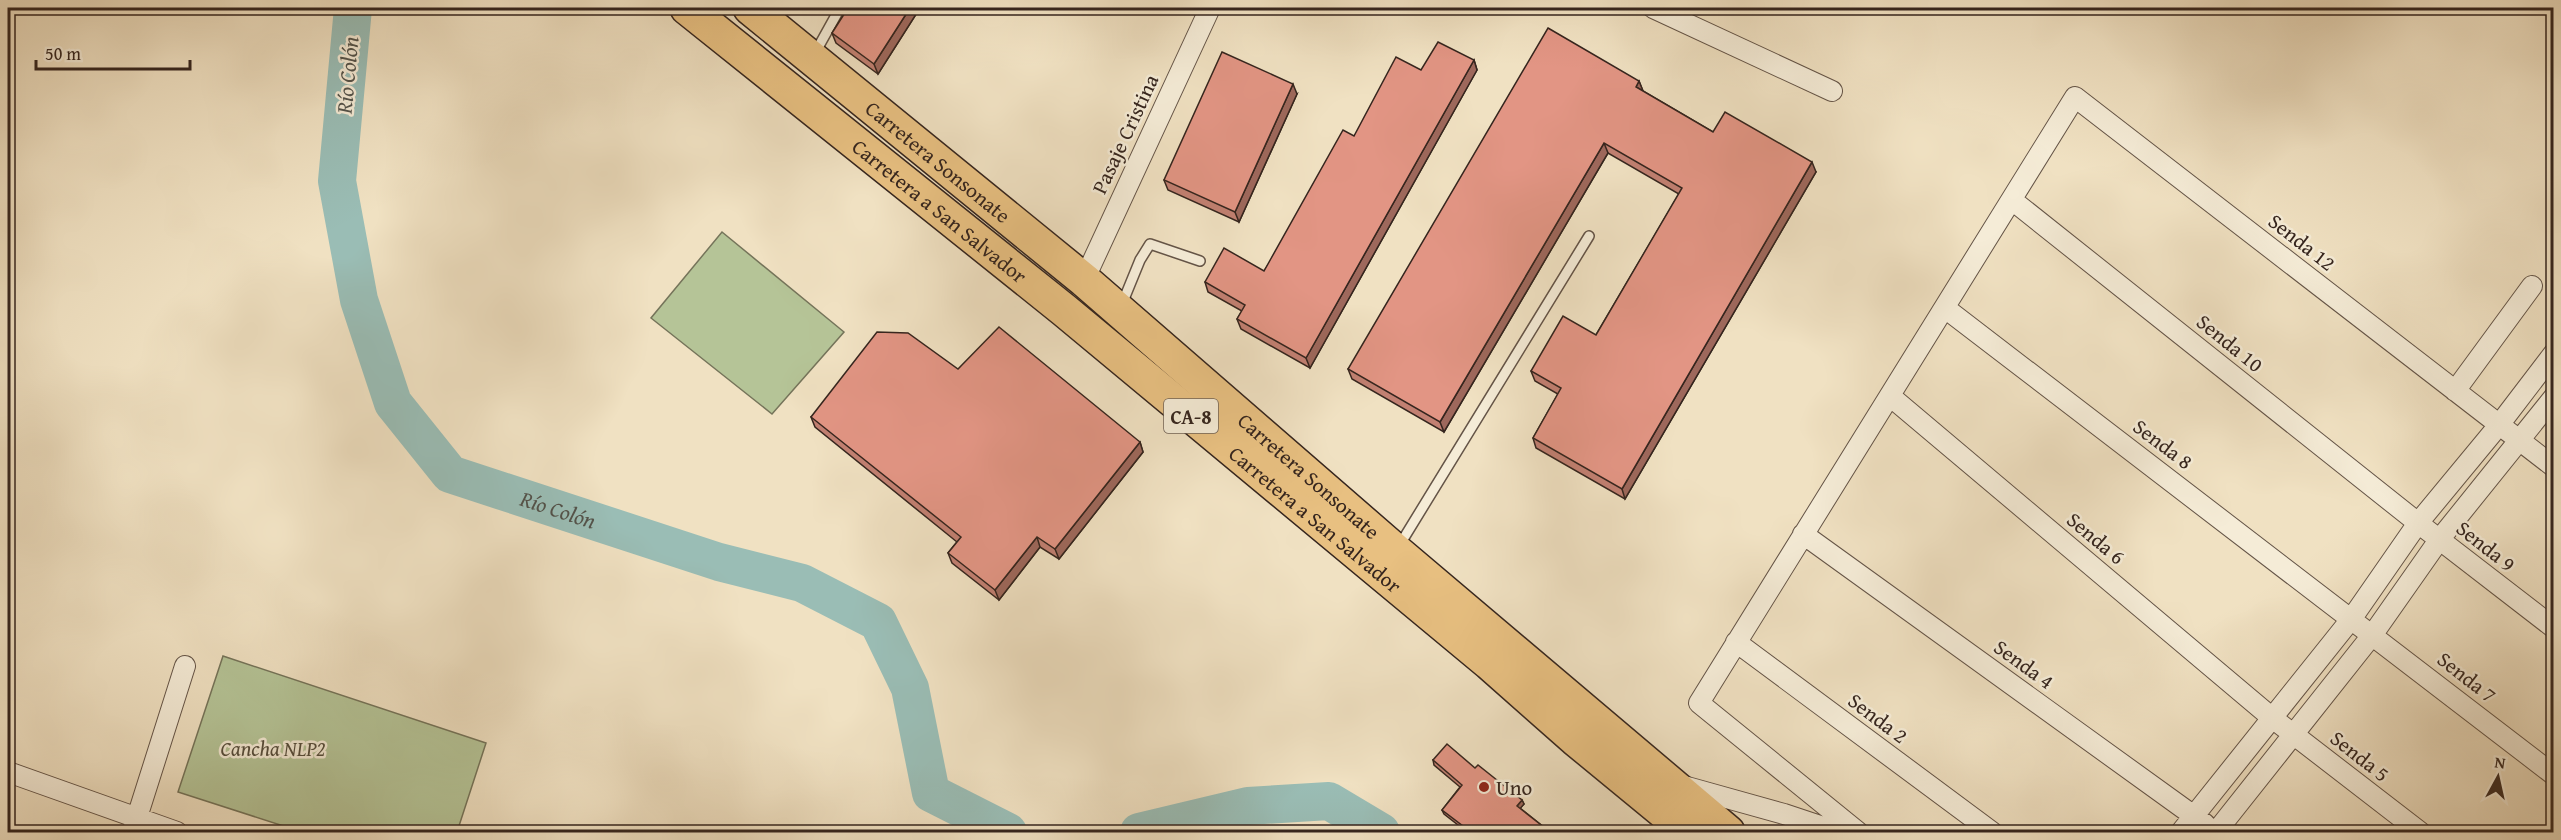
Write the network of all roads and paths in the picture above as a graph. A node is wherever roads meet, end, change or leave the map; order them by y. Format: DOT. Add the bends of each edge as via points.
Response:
graph roads {
  1 [pos="687,8"];
  2 [pos="750,8"];
  3 [pos="840,8"];
  4 [pos="1210,8"];
  5 [pos="1653,8"];
  6 [pos="812,58"];
  7 [pos="1832,91"];
  8 [pos="2012,200"];
  9 [pos="1589,236"];
  10 [pos="1200,261"];
  11 [pos="1084,280"];
  12 [pos="2532,286"];
  13 [pos="1945,308"];
  14 [pos="1119,312"];
  15 [pos="2553,353"];
  16 [pos="2455,391"];
  17 [pos="1890,396"];
  18 [pos="2553,397"];
  19 [pos="2499,425"];
  20 [pos="2519,441"];
  21 [pos="2553,467"];
  22 [pos="2418,524"];
  23 [pos="1803,534"];
  24 [pos="2439,540"];
  25 [pos="1396,551"];
  26 [pos="2352,618"];
  27 [pos="2553,628"];
  28 [pos="2373,634"];
  29 [pos="1736,642"];
  30 [pos="185,666"];
  31 [pos="2271,717"];
  32 [pos="2293,733"];
  33 [pos="8,772"];
  34 [pos="2553,775"];
  35 [pos="1665,780"];
  36 [pos="2194,816"];
  37 [pos="134,826"];
  38 [pos="177,832"];
  39 [pos="1688,832"];
  40 [pos="1728,832"];
  41 [pos="1838,832"];
  42 [pos="1858,832"];
  43 [pos="1992,832"];
  44 [pos="2181,832"];
  45 [pos="2216,832"];
  46 [pos="2420,832"];
  1 -- 39 [label="highway, Carretera a San Salvador / CA-8" via="1074,318"];
  2 -- 6 [label="highway, Carretera Sonsonate / CA-8"];
  3 -- 6 [label="lane"];
  4 -- 11 [label="street, Pasaje Cristina"];
  5 -- 7 [label="street"];
  6 -- 11 [label="highway, Carretera Sonsonate / CA-8"];
  8 -- 13 [label="street"];
  8 -- 16 [label="street, Senda 12" via="2075,97"];
  8 -- 22 [label="street, Senda 10"];
  9 -- 25 [label="lane"];
  10 -- 14 [label="lane" via="1149,244"];
  11 -- 14 [label="highway, Carretera Sonsonate / CA-8"];
  12 -- 16 [label="street"];
  13 -- 17 [label="street"];
  13 -- 26 [label="street, Senda 8"];
  14 -- 25 [label="highway, Carretera Sonsonate / CA-8"];
  15 -- 19 [label="street"];
  16 -- 19 [label="street, Senda 12"];
  17 -- 23 [label="street"];
  17 -- 31 [label="street, Senda 6"];
  18 -- 20 [label="street"];
  19 -- 20 [label="street, Senda 12"];
  19 -- 22 [label="street"];
  20 -- 21 [label="street, Senda 12"];
  20 -- 24 [label="street"];
  22 -- 24 [label="street, Senda 9"];
  22 -- 26 [label="street"];
  23 -- 29 [label="street"];
  23 -- 36 [label="street, Senda 4"];
  24 -- 27 [label="street, Senda 9"];
  24 -- 28 [label="street"];
  25 -- 35 [label="highway, Carretera Sonsonate / CA-8"];
  26 -- 28 [label="street, Senda 7"];
  26 -- 31 [label="street"];
  28 -- 32 [label="street"];
  28 -- 34 [label="street, Senda 7"];
  29 -- 42 [label="street" via="1699,703"];
  29 -- 43 [label="street, Senda 2"];
  30 -- 37 [label="street"];
  31 -- 32 [label="street, Senda 5"];
  31 -- 36 [label="street"];
  32 -- 45 [label="street"];
  32 -- 46 [label="street, Senda 5"];
  33 -- 37 [label="street"];
  35 -- 40 [label="highway, Carretera Sonsonate / CA-8"];
  35 -- 41 [label="street"];
  36 -- 44 [label="street"];
  36 -- 45 [label="street, Senda 4"];
  37 -- 38 [label="street"];
}
